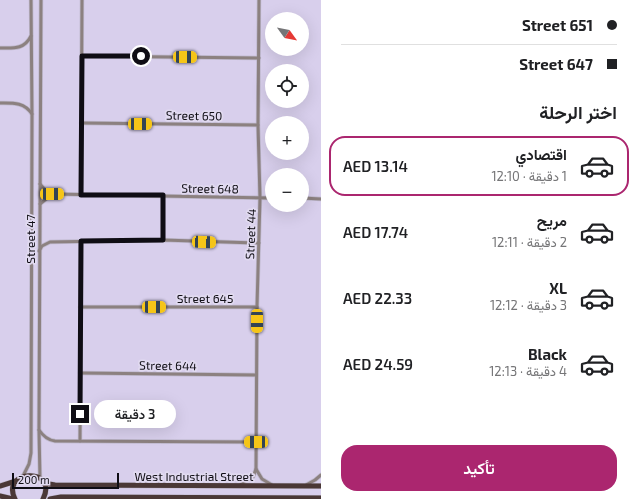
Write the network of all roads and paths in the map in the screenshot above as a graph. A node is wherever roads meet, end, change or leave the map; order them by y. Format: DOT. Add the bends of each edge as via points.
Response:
graph roads {
  1 [pos="32,0"];
  2 [pos="41,0"];
  3 [pos="82,0"];
  4 [pos="259,0"];
  5 [pos="32,35"];
  6 [pos="0,48"];
  7 [pos="82,56"];
  8 [pos="259,58"];
  9 [pos="0,103"];
  10 [pos="32,115"];
  11 [pos="82,123"];
  12 [pos="258,125"];
  13 [pos="39,184"];
  14 [pos="52,194"];
  15 [pos="321,194"];
  16 [pos="81,195"];
  17 [pos="163,195"];
  18 [pos="260,198"];
  19 [pos="265,198"];
  20 [pos="309,198"];
  21 [pos="316,198"];
  22 [pos="321,199"];
  23 [pos="40,204"];
  24 [pos="163,240"];
  25 [pos="81,241"];
  26 [pos="259,243"];
  27 [pos="39,251"];
  28 [pos="80,307"];
  29 [pos="257,307"];
  30 [pos="80,373"];
  31 [pos="256,375"];
  32 [pos="39,430"];
  33 [pos="80,441"];
  34 [pos="256,442"];
  35 [pos="256,469"];
  36 [pos="321,475"];
  37 [pos="23,476"];
  38 [pos="16,481"];
  39 [pos="42,481"];
  40 [pos="0,486"];
  41 [pos="237,486"];
  42 [pos="275,486"];
  43 [pos="303,486"];
  44 [pos="321,486"];
  45 [pos="0,496"];
  46 [pos="149,498"];
  47 [pos="203,498"];
  48 [pos="306,498"];
  49 [pos="321,498"];
  50 [pos="14,499"];
  51 [pos="43,499"];
  52 [pos="50,499"];
  1 -- 5 [label="street, Street 47"];
  2 -- 13 [label="street, Street 47"];
  3 -- 7 [label="street"];
  4 -- 8 [label="street, Street 44"];
  5 -- 6 [label="street" via="21,47"];
  5 -- 10 [label="street, Street 47"];
  7 -- 8 [label="street"];
  7 -- 11 [label="street"];
  8 -- 12 [label="street, Street 44"];
  9 -- 10 [label="street" via="22,104"];
  10 -- 37 [label="street, Street 47" via="31,453"];
  11 -- 12 [label="street, Street 650"];
  11 -- 16 [label="street"];
  12 -- 18 [label="street, Street 44"];
  13 -- 14 [label="street"];
  13 -- 23 [label="street, Street 47"];
  14 -- 16 [label="street, Street 648"];
  14 -- 23 [label="street"];
  15 -- 21 [label="street"];
  16 -- 17 [label="street, Street 648"];
  17 -- 18 [label="street, Street 648"];
  17 -- 24 [label="street"];
  18 -- 19 [label="street, Street 648"];
  18 -- 26 [label="street, Street 44"];
  20 -- 21 [label="street"];
  21 -- 22 [label="street"];
  23 -- 27 [label="street, Street 47"];
  24 -- 25 [label="street"];
  24 -- 26 [label="street"];
  25 -- 27 [label="street" via="50,242"];
  25 -- 28 [label="street"];
  26 -- 29 [label="street, Street 44"];
  27 -- 32 [label="street, Street 47"];
  28 -- 29 [label="street, Street 645"];
  28 -- 30 [label="street"];
  29 -- 31 [label="street, Street 44"];
  30 -- 31 [label="street, Street 644"];
  30 -- 33 [label="street"];
  31 -- 34 [label="street, Street 44"];
  32 -- 33 [label="street" via="51,441"];
  32 -- 39 [label="street, Street 47"];
  33 -- 34 [label="street"];
  34 -- 35 [label="street, Street 44"];
  35 -- 41 [label="street" via="250,480"];
  35 -- 42 [label="street" via="262,479"];
  36 -- 43 [label="street"];
  37 -- 38 [label="main road"];
  37 -- 39 [label="main road, West Industrial Street" via="34,475"];
  38 -- 40 [label="main road"];
  38 -- 50 [label="main road"];
  39 -- 41 [label="main road, West Industrial Street" via="55,485"];
  39 -- 51 [label="main road" via="45,492"];
  41 -- 42 [label="main road, West Industrial Street"];
  42 -- 43 [label="main road, West Industrial Street"];
  43 -- 44 [label="main road, West Industrial Street"];
  45 -- 50 [label="main road"];
  46 -- 47 [label="main road, West Industrial Street"];
  46 -- 52 [label="main road, West Industrial Street"];
  47 -- 48 [label="main road, West Industrial Street"];
  48 -- 49 [label="main road, West Industrial Street"];
}
